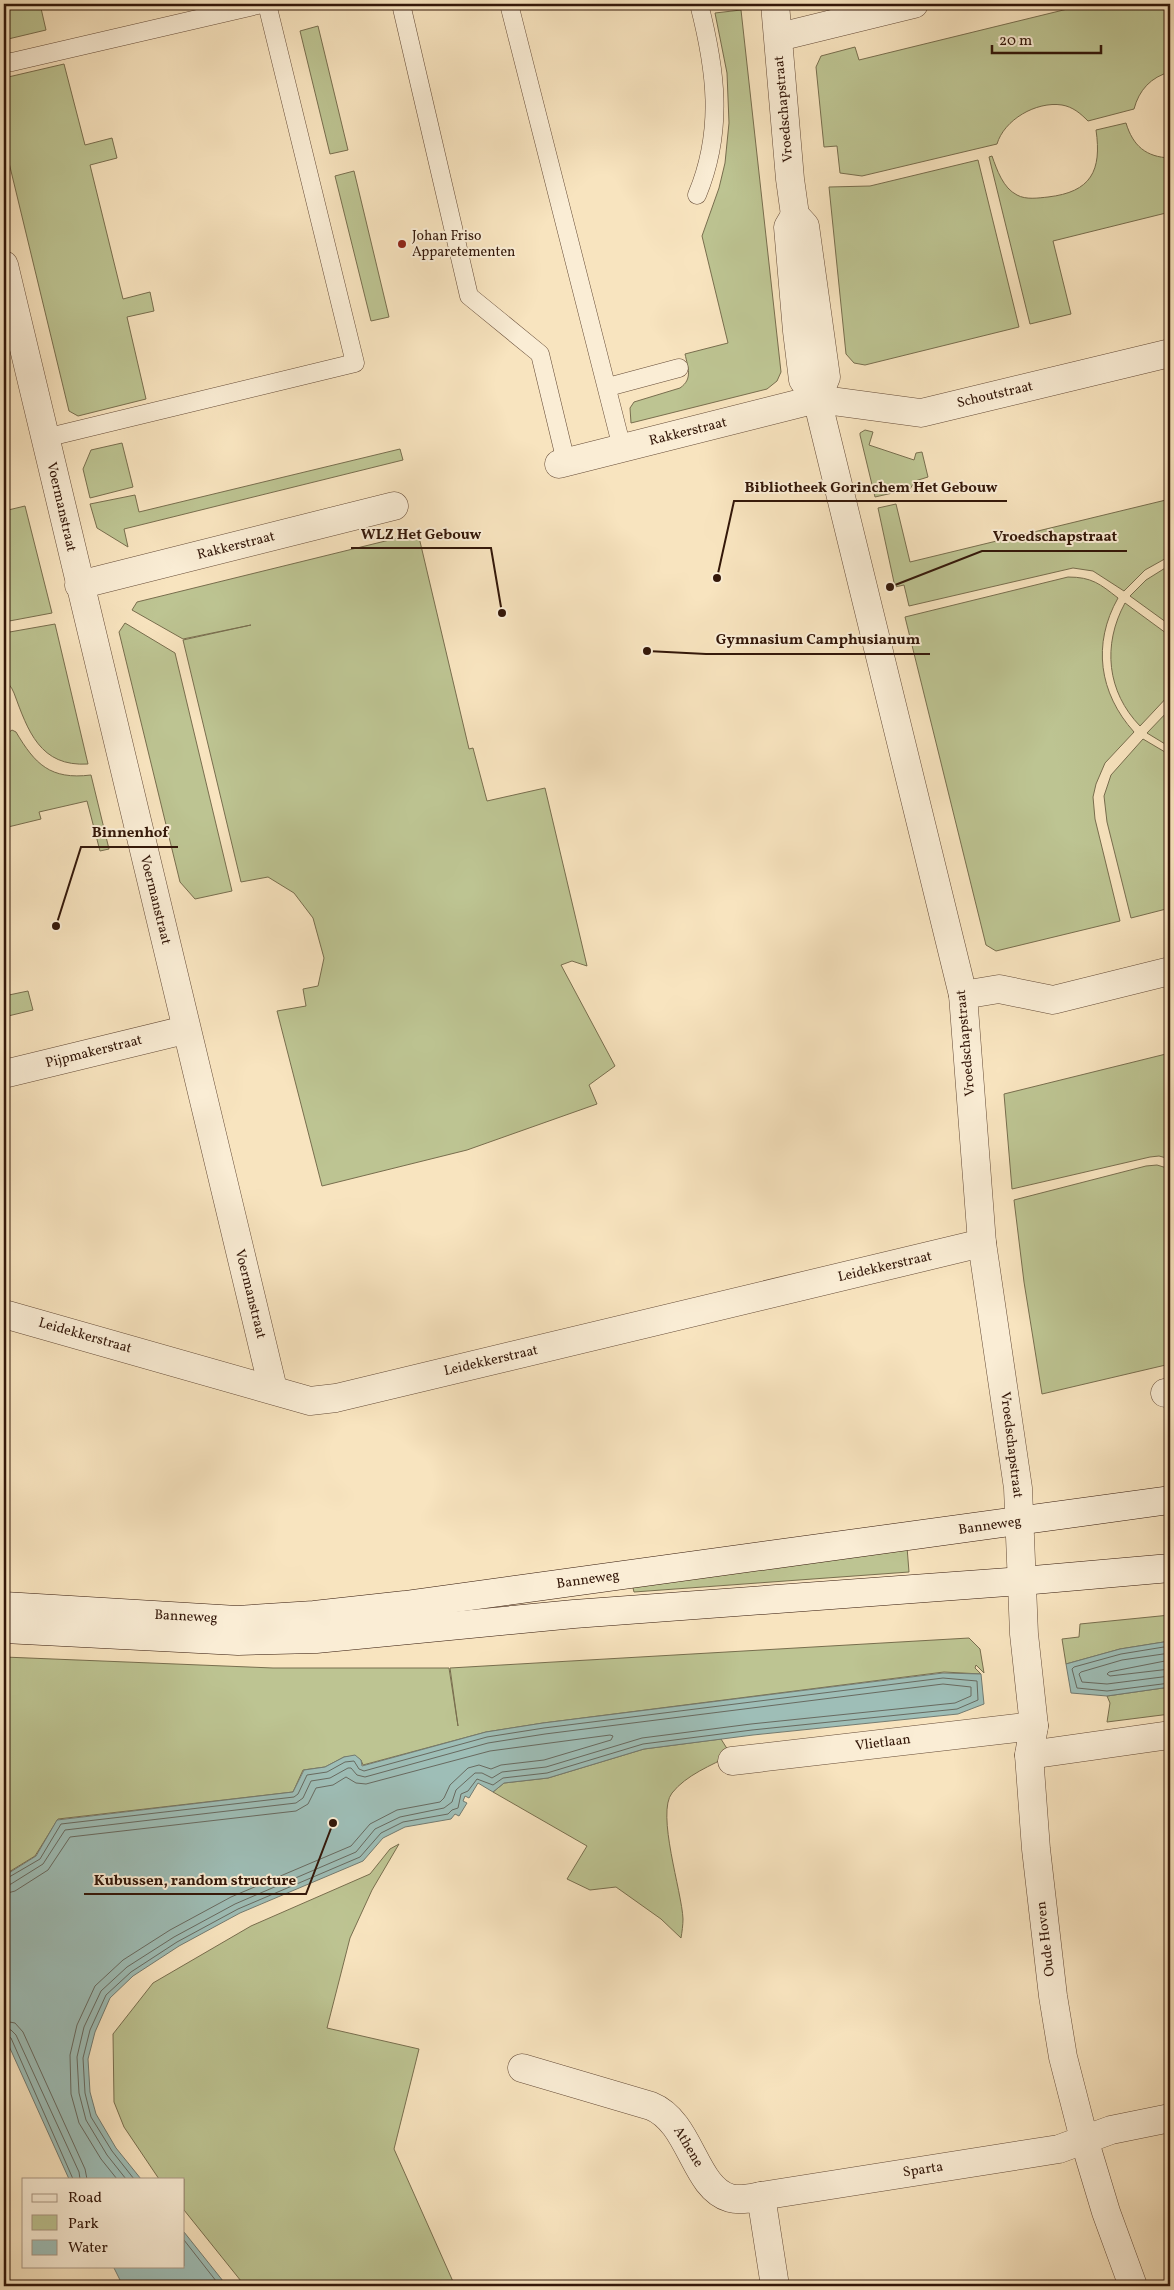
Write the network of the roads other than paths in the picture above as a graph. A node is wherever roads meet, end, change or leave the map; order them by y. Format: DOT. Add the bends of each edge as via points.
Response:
graph roads {
  1 [pos="262,4"];
  2 [pos="267,4"];
  3 [pos="401,4"];
  4 [pos="509,4"];
  5 [pos="699,4"];
  6 [pos="775,4"];
  7 [pos="914,4"];
  8 [pos="778,37"];
  9 [pos="4,62"];
  10 [pos="697,195"];
  11 [pos="4,265"];
  12 [pos="1170,353"];
  13 [pos="679,368"];
  14 [pos="608,387"];
  15 [pos="817,399"];
  16 [pos="45,438"];
  17 [pos="622,448"];
  18 [pos="563,463"];
  19 [pos="394,506"];
  20 [pos="79,585"];
  21 [pos="1170,971"];
  22 [pos="963,995"];
  23 [pos="185,1030"];
  24 [pos="4,1074"];
  25 [pos="982,1244"];
  26 [pos="4,1314"];
  27 [pos="273,1389"];
  28 [pos="1170,1500"];
  29 [pos="1019,1522"];
  30 [pos="1170,1568"];
  31 [pos="1022,1581"];
  32 [pos="4,1606"];
  33 [pos="4,1628"];
  34 [pos="1034,1726"];
  35 [pos="1170,1735"];
  36 [pos="1029,1755"];
  37 [pos="732,1761"];
  38 [pos="522,2068"];
  39 [pos="1170,2118"];
  40 [pos="1084,2139"];
  41 [pos="761,2196"];
  42 [pos="775,2286"];
  43 [pos="1133,2286"];
  1 -- 9 [label="lane"];
  2 -- 16 [label="lane" via="355,363"];
  3 -- 18 [label="lane" via="469,296 540,354"];
  4 -- 14 [label="lane"];
  5 -- 10 [label="lane" via="713,65 716,97 708,170"];
  6 -- 8 [label="street, Vroedschapstraat"];
  7 -- 8 [label="street"];
  8 -- 15 [label="street, Vroedschapstraat" via="795,215 805,226 826,377"];
  11 -- 16 [label="street, Voermanstraat"];
  12 -- 15 [label="street, Schoutstraat" via="921,413"];
  13 -- 14 [label="lane"];
  14 -- 17 [label="lane"];
  15 -- 17 [label="street, Rakkerstraat"];
  15 -- 22 [label="street, Vroedschapstraat"];
  16 -- 20 [label="street, Voermanstraat"];
  17 -- 18 [label="street, Rakkerstraat"];
  19 -- 20 [label="street, Rakkerstraat"];
  20 -- 23 [label="street, Voermanstraat"];
  21 -- 22 [label="street" via="1053,1000 999,989"];
  22 -- 25 [label="street, Vroedschapstraat"];
  23 -- 24 [label="street, Pijpmakerstraat"];
  23 -- 27 [label="street, Voermanstraat"];
  25 -- 27 [label="street, Leidekkerstraat" via="336,1398 310,1401"];
  25 -- 29 [label="street, Vroedschapstraat" via="1015,1464"];
  26 -- 27 [label="street, Leidekkerstraat"];
  28 -- 29 [label="street, Banneweg"];
  29 -- 31 [label="street, Vroedschapstraat"];
  29 -- 32 [label="street, Banneweg" via="314,1615 237,1620"];
  30 -- 31 [label="street, Banneweg"];
  31 -- 33 [label="street, Banneweg" via="574,1614 316,1639 238,1641"];
  31 -- 34 [label="street, Oude Hoven"];
  34 -- 36 [label="street, Oude Hoven"];
  34 -- 37 [label="street, Vlietlaan"];
  35 -- 36 [label="street"];
  36 -- 40 [label="street, Oude Hoven" via="1053,1996 1063,2056"];
  38 -- 41 [label="street, Athene" via="667,2114 714,2188 731,2199"];
  39 -- 40 [label="street, Sparta"];
  40 -- 41 [label="street, Sparta" via="1059,2149"];
  40 -- 43 [label="street, Oude Hoven"];
  41 -- 42 [label="street"];
}
